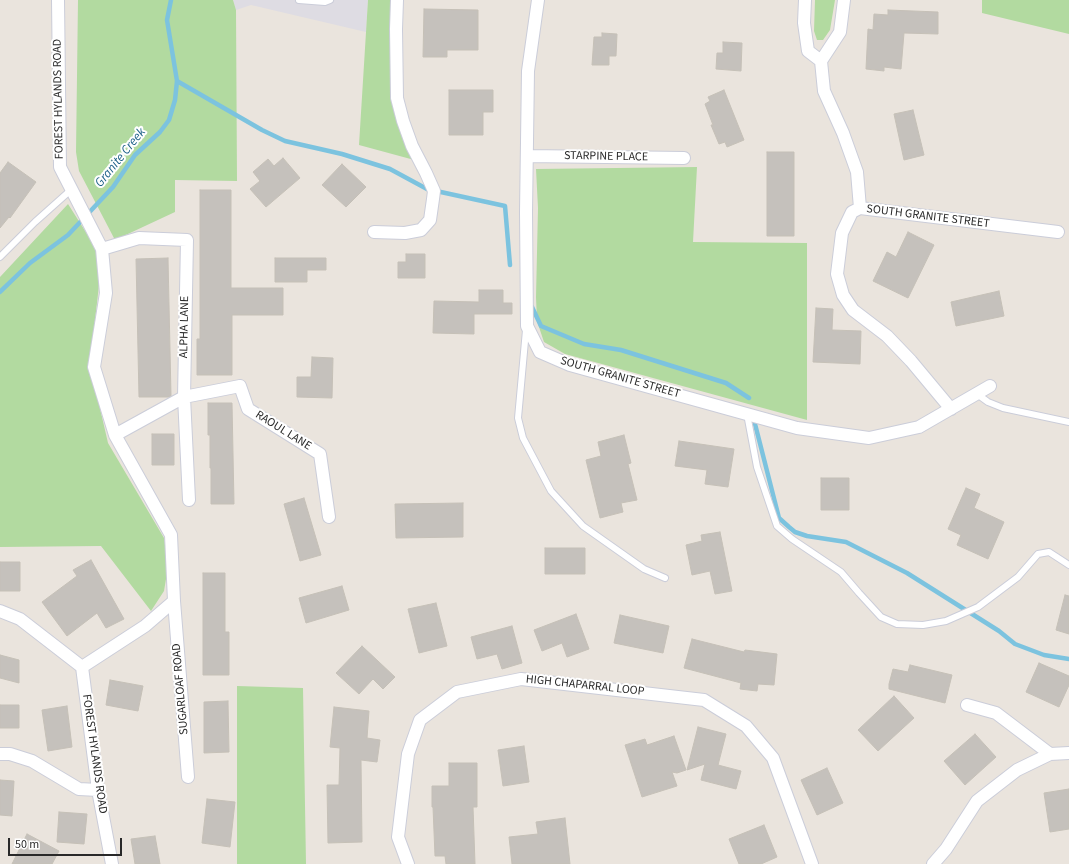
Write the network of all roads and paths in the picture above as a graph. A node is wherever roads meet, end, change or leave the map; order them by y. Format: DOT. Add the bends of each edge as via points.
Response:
graph roads {
  1 [pos="58,0"];
  2 [pos="299,0"];
  3 [pos="330,0"];
  4 [pos="397,0"];
  5 [pos="538,0"];
  6 [pos="805,0"];
  7 [pos="844,0"];
  8 [pos="821,60"];
  9 [pos="527,156"];
  10 [pos="684,158"];
  11 [pos="72,189"];
  12 [pos="860,208"];
  13 [pos="374,232"];
  14 [pos="1058,232"];
  15 [pos="102,249"];
  16 [pos="0,257"];
  17 [pos="527,326"];
  18 [pos="990,386"];
  19 [pos="977,394"];
  20 [pos="184,397"];
  21 [pos="951,409"];
  22 [pos="747,414"];
  23 [pos="1069,422"];
  24 [pos="114,435"];
  25 [pos="189,500"];
  26 [pos="329,516"];
  27 [pos="1069,565"];
  28 [pos="665,578"];
  29 [pos="174,601"];
  30 [pos="0,611"];
  31 [pos="82,667"];
  32 [pos="967,705"];
  33 [pos="1069,753"];
  34 [pos="0,754"];
  35 [pos="1050,754"];
  36 [pos="188,777"];
  37 [pos="98,790"];
  38 [pos="112,864"];
  39 [pos="408,864"];
  40 [pos="812,864"];
  41 [pos="932,864"];
  1 -- 11 [label="street, FOREST HYLANDS ROAD" via="60,167"];
  2 -- 3 [label="lane"];
  4 -- 13 [label="street" via="397,98 412,146 426,173 433,195 430,220 421,230 404,233"];
  5 -- 9 [label="street, SOUTH GRANITE STREET" via="528,71"];
  6 -- 8 [label="street" via="804,23 808,51"];
  7 -- 8 [label="street" via="840,32"];
  8 -- 12 [label="street" via="824,91 858,172"];
  9 -- 10 [label="street, STARPINE PLACE"];
  9 -- 17 [label="street, SOUTH GRANITE STREET"];
  11 -- 15 [label="street, FOREST HYLANDS ROAD"];
  11 -- 16 [label="lane"];
  12 -- 14 [label="street, SOUTH GRANITE STREET"];
  12 -- 21 [label="street, SOUTH GRANITE STREET" via="852,212 842,233 837,274 843,295 853,310 887,336 911,361"];
  15 -- 20 [label="street, ALPHA LANE" via="139,238 187,240"];
  15 -- 24 [label="street, FOREST HYLANDS ROAD" via="106,293 94,367"];
  17 -- 22 [label="street, SOUTH GRANITE STREET" via="540,352 570,365"];
  17 -- 28 [label="lane" via="518,418 523,438 551,491 583,526 644,569"];
  18 -- 19 [label="street, SOUTH GRANITE STREET"];
  19 -- 21 [label="street, SOUTH GRANITE STREET"];
  19 -- 23 [label="lane" via="1003,408"];
  20 -- 24 [label="street, RAOUL LANE"];
  20 -- 25 [label="street, ALPHA LANE"];
  20 -- 26 [label="street, RAOUL LANE" via="240,386 248,409 320,454"];
  21 -- 22 [label="street, SOUTH GRANITE STREET" via="919,427 869,438 797,428"];
  22 -- 27 [label="lane" via="757,467 777,526 841,572 881,617 897,624 923,625 946,621 978,606 1018,577 1038,554 1049,552"];
  24 -- 29 [label="street, FOREST HYLANDS ROAD" via="171,536"];
  29 -- 31 [label="street" via="145,626"];
  29 -- 36 [label="street, SUGARLOAF ROAD"];
  30 -- 31 [label="street" via="20,619"];
  31 -- 37 [label="street, FOREST HYLANDS ROAD"];
  32 -- 35 [label="street" via="996,713"];
  33 -- 35 [label="street"];
  34 -- 37 [label="street" via="10,754 32,761 79,788"];
  35 -- 41 [label="street" via="1017,770 977,801 946,849"];
  37 -- 38 [label="street, FOREST HYLANDS ROAD"];
  39 -- 40 [label="street, HIGH CHAPARRAL LOOP" via="398,837 408,754 420,720 457,692 521,679 704,700 746,726 772,758"];
}
